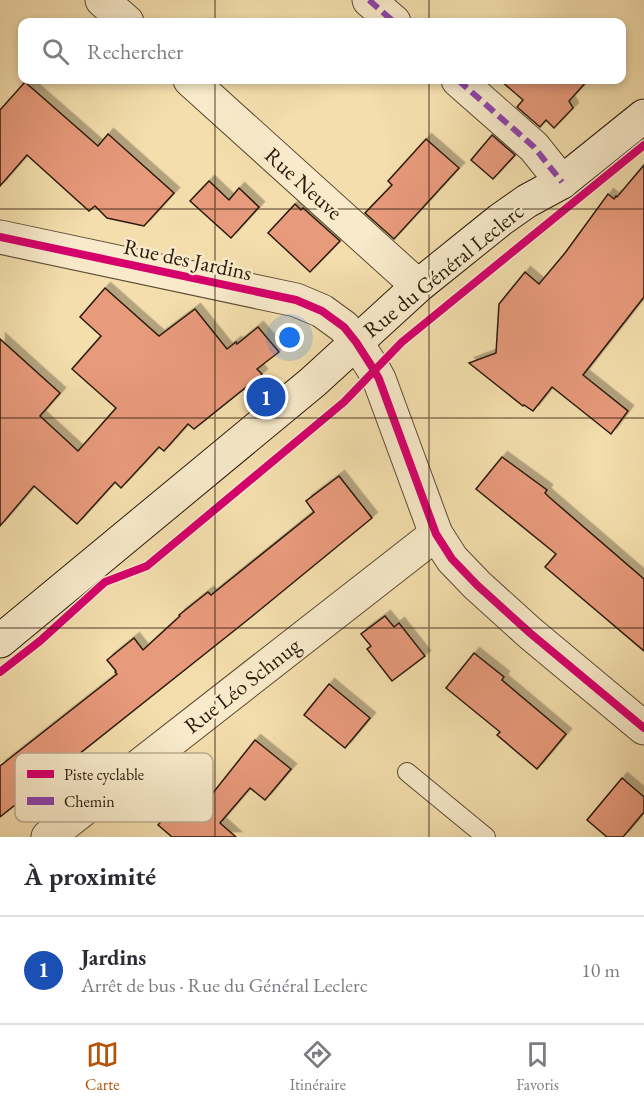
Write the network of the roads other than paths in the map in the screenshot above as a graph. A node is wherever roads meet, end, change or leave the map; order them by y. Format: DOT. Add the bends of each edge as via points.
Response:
graph roads {
  1 [pos="102,0"];
  2 [pos="369,0"];
  3 [pos="122,18"];
  4 [pos="389,18"];
  5 [pos="194,84"];
  6 [pos="463,84"];
  7 [pos="644,116"];
  8 [pos="562,182"];
  9 [pos="0,237"];
  10 [pos="418,286"];
  11 [pos="356,342"];
  12 [pos="436,534"];
  13 [pos="0,641"];
  14 [pos="644,728"];
  15 [pos="156,753"];
  16 [pos="407,772"];
  17 [pos="67,822"];
  18 [pos="48,837"];
  19 [pos="486,837"];
  1 -- 3 [label="street"];
  2 -- 4 [label="street"];
  5 -- 10 [label="street, Rue Neuve"];
  6 -- 8 [label="street" via="534,147"];
  7 -- 8 [label="street, Rue du Général Leclerc"];
  8 -- 10 [label="street, Rue du Général Leclerc" via="500,220"];
  9 -- 11 [label="street, Rue des Jardins" via="296,300 322,310"];
  10 -- 11 [label="street, Rue du Général Leclerc"];
  11 -- 12 [label="street, Rue des Jardins" via="379,379"];
  11 -- 13 [label="street, Rue du Général Leclerc"];
  12 -- 14 [label="street, Rue des Jardins" via="452,559 477,585"];
  12 -- 15 [label="street, Rue Léo Schnug"];
  16 -- 19 [label="lane"];
  17 -- 18 [label="street, Rue Léo Schnug"];
}
